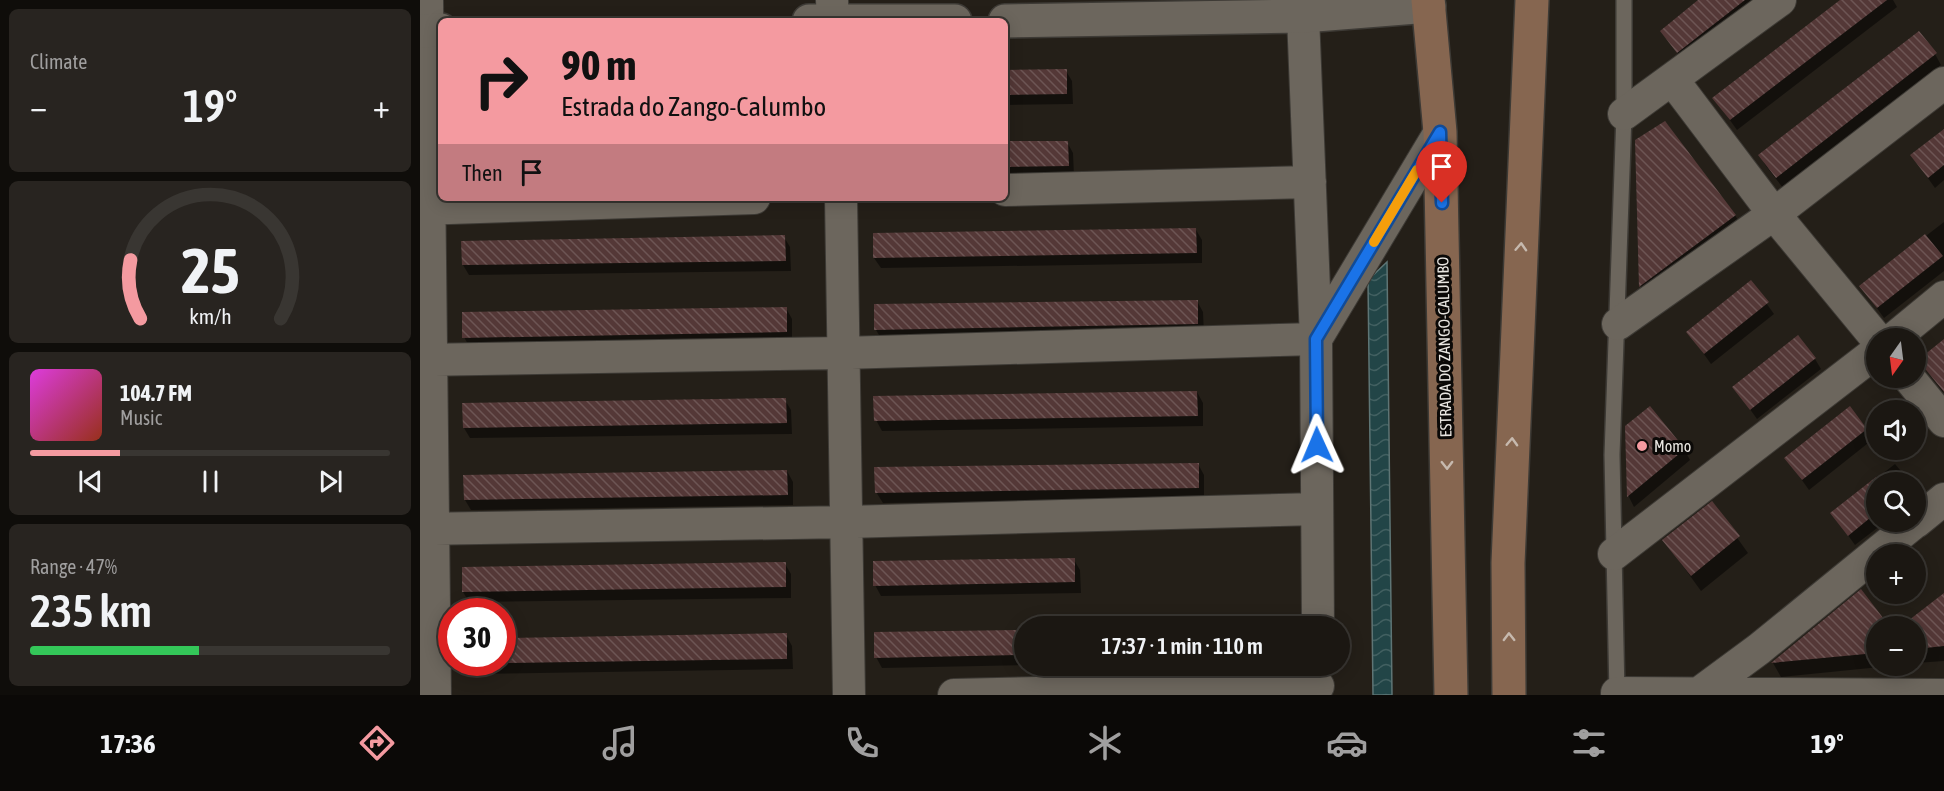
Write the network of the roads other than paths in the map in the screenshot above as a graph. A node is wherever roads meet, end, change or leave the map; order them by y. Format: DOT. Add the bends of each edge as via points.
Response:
graph roads {
  1 [pos="832,0"];
  2 [pos="1532,0"];
  3 [pos="1624,0"];
  4 [pos="1780,0"];
  5 [pos="1429,3"];
  6 [pos="1303,16"];
  7 [pos="832,18"];
  8 [pos="1008,21"];
  9 [pos="429,23"];
  10 [pos="1672,79"];
  11 [pos="1944,83"];
  12 [pos="1624,114"];
  13 [pos="1440,132"];
  14 [pos="1310,182"];
  15 [pos="1008,190"];
  16 [pos="664,201"];
  17 [pos="841,201"];
  18 [pos="425,209"];
  19 [pos="1774,214"];
  20 [pos="1944,297"];
  21 [pos="1618,324"];
  22 [pos="1868,328"];
  23 [pos="1906,328"];
  24 [pos="1316,339"];
  25 [pos="843,353"];
  26 [pos="426,360"];
  27 [pos="1866,360"];
  28 [pos="1917,388"];
  29 [pos="1944,421"];
  30 [pos="1944,499"];
  31 [pos="1317,509"];
  32 [pos="1926,513"];
  33 [pos="847,522"];
  34 [pos="428,529"];
  35 [pos="1903,532"];
  36 [pos="1614,554"];
  37 [pos="1318,616"];
  38 [pos="1318,682"];
  39 [pos="1617,694"];
  40 [pos="1698,694"];
  41 [pos="435,695"];
  42 [pos="849,695"];
  43 [pos="954,695"];
  44 [pos="1451,695"];
  45 [pos="1509,695"];
  46 [pos="1942,695"];
  1 -- 7 [label="street"];
  45 -- 2 [label="main road, one-way" via="1508,563"];
  3 -- 12 [label="lane"];
  4 -- 10 [label="street"];
  5 -- 6 [label="street"];
  5 -- 13 [label="main road, ESTRADA DO ZANGO-CALUMBO"];
  6 -- 8 [label="street"];
  6 -- 14 [label="street"];
  9 -- 18 [label="street"];
  10 -- 12 [label="street"];
  10 -- 19 [label="street"];
  11 -- 19 [label="street"];
  12 -- 21 [label="lane"];
  13 -- 24 [label="street"];
  13 -- 44 [label="main road, ESTRADA DO ZANGO-CALUMBO, one-way"];
  14 -- 15 [label="street"];
  14 -- 24 [label="street"];
  16 -- 18 [label="street"];
  17 -- 25 [label="street"];
  18 -- 26 [label="street"];
  19 -- 21 [label="street"];
  19 -- 22 [label="street"];
  20 -- 23 [label="street"];
  21 -- 36 [label="lane" via="1612,455"];
  24 -- 25 [label="street"];
  24 -- 31 [label="street"];
  25 -- 26 [label="street"];
  25 -- 33 [label="street"];
  26 -- 34 [label="street"];
  27 -- 36 [label="street"];
  28 -- 29 [label="street"];
  30 -- 32 [label="street"];
  31 -- 33 [label="street"];
  31 -- 37 [label="street"];
  33 -- 34 [label="street"];
  33 -- 42 [label="street"];
  34 -- 41 [label="street"];
  35 -- 40 [label="street"];
  36 -- 39 [label="lane"];
  38 -- 43 [label="street"];
  39 -- 40 [label="street"];
  40 -- 46 [label="street"];
}
